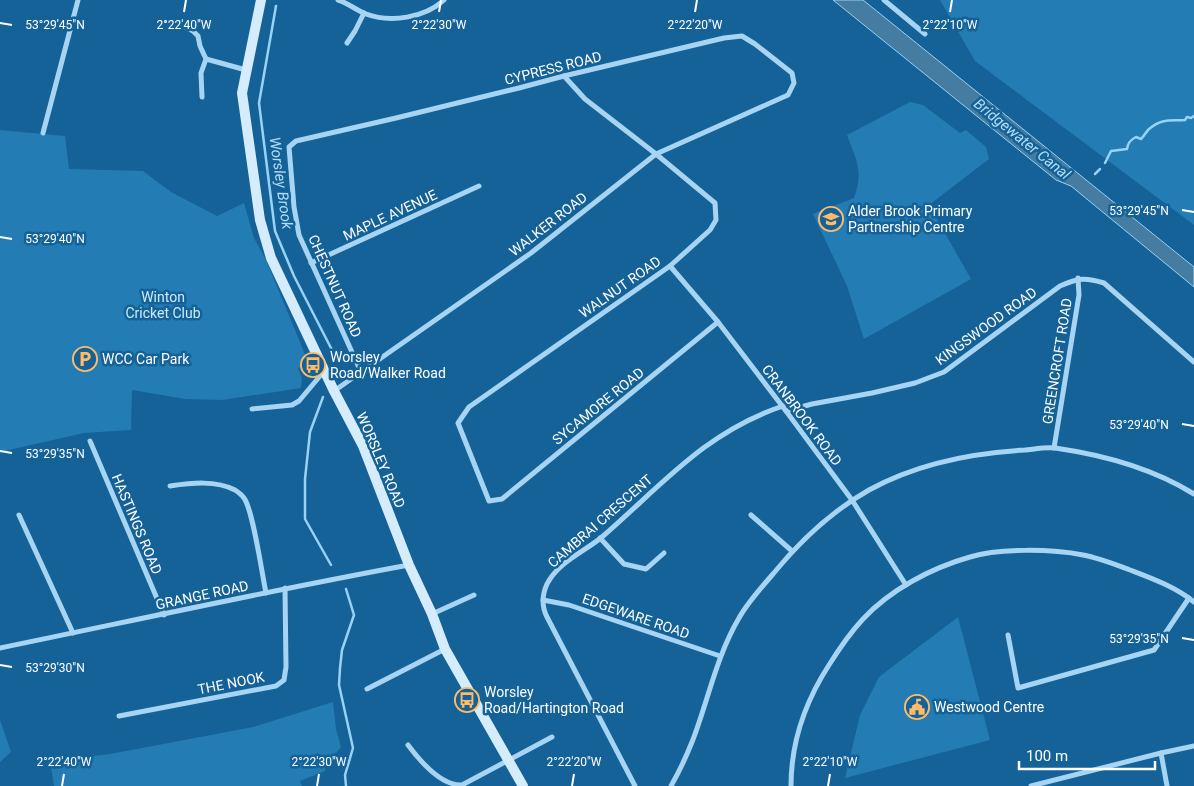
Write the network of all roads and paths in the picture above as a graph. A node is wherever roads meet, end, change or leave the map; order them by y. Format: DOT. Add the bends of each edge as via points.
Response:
graph roads {
  1 [pos="78,0"];
  2 [pos="261,0"];
  3 [pos="338,0"];
  4 [pos="444,0"];
  5 [pos="884,0"];
  6 [pos="364,13"];
  7 [pos="163,21"];
  8 [pos="925,34"];
  9 [pos="347,43"];
  10 [pos="206,59"];
  11 [pos="246,72"];
  12 [pos="564,76"];
  13 [pos="788,95"];
  14 [pos="202,97"];
  15 [pos="43,134"];
  16 [pos="289,147"];
  17 [pos="656,154"];
  18 [pos="479,186"];
  19 [pos="311,263"];
  20 [pos="670,266"];
  21 [pos="1078,278"];
  22 [pos="718,322"];
  23 [pos="1194,362"];
  24 [pos="325,369"];
  25 [pos="361,372"];
  26 [pos="334,391"];
  27 [pos="785,408"];
  28 [pos="252,409"];
  29 [pos="90,441"];
  30 [pos="1054,448"];
  31 [pos="170,486"];
  32 [pos="1194,494"];
  33 [pos="852,500"];
  34 [pos="489,501"];
  35 [pos="18,515"];
  36 [pos="752,515"];
  37 [pos="600,538"];
  38 [pos="792,551"];
  39 [pos="664,553"];
  40 [pos="409,565"];
  41 [pos="906,584"];
  42 [pos="285,588"];
  43 [pos="266,593"];
  44 [pos="474,595"];
  45 [pos="543,600"];
  46 [pos="1192,600"];
  47 [pos="432,614"];
  48 [pos="164,615"];
  49 [pos="73,633"];
  50 [pos="1008,635"];
  51 [pos="0,648"];
  52 [pos="445,649"];
  53 [pos="720,656"];
  54 [pos="367,689"];
  55 [pos="119,716"];
  56 [pos="552,737"];
  57 [pos="408,745"];
  58 [pos="1194,746"];
  59 [pos="1161,753"];
  60 [pos="510,760"];
  61 [pos="523,786"];
  62 [pos="635,786"];
  63 [pos="671,786"];
  64 [pos="791,786"];
  65 [pos="1031,786"];
  66 [pos="1168,786"];
  1 -- 15 [label="street"];
  2 -- 11 [label="main road, WORSLEY ROAD"];
  3 -- 6 [label="street"];
  4 -- 6 [label="street" via="408,16 393,18"];
  5 -- 8 [label="street"];
  6 -- 9 [label="street"];
  7 -- 10 [label="street" via="193,31"];
  10 -- 11 [label="street"];
  10 -- 14 [label="street" via="202,73"];
  11 -- 24 [label="main road, WORSLEY ROAD" via="242,93 260,220 271,258"];
  12 -- 13 [label="street, CYPRESS ROAD" via="742,36 792,73 794,83"];
  12 -- 16 [label="street, CYPRESS ROAD" via="296,141"];
  12 -- 17 [label="street, WALNUT ROAD" via="585,99"];
  13 -- 17 [label="street, WALKER ROAD"];
  16 -- 19 [label="street, CHESTNUT ROAD" via="299,235"];
  17 -- 20 [label="street, WALNUT ROAD" via="715,203 716,220 710,230"];
  17 -- 25 [label="street, WALKER ROAD" via="531,253"];
  18 -- 19 [label="street, MAPLE AVENUE"];
  19 -- 25 [label="street, CHESTNUT ROAD"];
  20 -- 22 [label="street, CRANBROOK ROAD"];
  20 -- 34 [label="street, WALNUT ROAD" via="469,407 458,423"];
  21 -- 23 [label="street" via="1104,283"];
  21 -- 27 [label="street, KINGSWOOD ROAD" via="1060,286 944,372 872,393"];
  21 -- 30 [label="street, GREENCROFT ROAD" via="1079,295"];
  22 -- 27 [label="street, CRANBROOK ROAD"];
  22 -- 34 [label="street, SYCAMORE ROAD" via="502,499"];
  24 -- 26 [label="main road, WORSLEY ROAD"];
  24 -- 28 [label="street" via="292,405"];
  25 -- 26 [label="street, WALKER ROAD"];
  26 -- 40 [label="main road, WORSLEY ROAD" via="363,446"];
  27 -- 33 [label="street, CRANBROOK ROAD"];
  27 -- 37 [label="street, CAMBRAI CRESCENT" via="742,422 695,453"];
  29 -- 48 [label="street, HASTINGS ROAD"];
  30 -- 32 [label="street" via="1116,460 1156,473"];
  30 -- 33 [label="street" via="972,455 893,478"];
  31 -- 43 [label="street" via="190,483 221,485 236,490 245,499"];
  33 -- 38 [label="street"];
  33 -- 41 [label="street, CRANBROOK ROAD"];
  35 -- 49 [label="street"];
  36 -- 38 [label="street"];
  37 -- 39 [label="street" via="624,564 646,569"];
  37 -- 45 [label="street, CAMBRAI CRESCENT" via="552,576 544,590"];
  38 -- 53 [label="street" via="739,618"];
  40 -- 42 [label="street, GRANGE ROAD"];
  40 -- 47 [label="main road, WORSLEY ROAD"];
  41 -- 46 [label="street" via="971,556 1052,551 1084,555 1114,564 1155,580"];
  41 -- 64 [label="street" via="863,619 821,677 795,741"];
  42 -- 43 [label="street, GRANGE ROAD"];
  42 -- 55 [label="street, THE NOOK" via="284,680 276,686"];
  43 -- 48 [label="street, GRANGE ROAD"];
  44 -- 47 [label="street"];
  45 -- 53 [label="street, EDGEWARE ROAD"];
  45 -- 62 [label="street" via="543,609"];
  46 -- 50 [label="street" via="1154,650 1018,688"];
  47 -- 52 [label="main road, WORSLEY ROAD"];
  48 -- 49 [label="street, GRANGE ROAD"];
  49 -- 51 [label="street, GRANGE ROAD"];
  52 -- 54 [label="street"];
  52 -- 60 [label="main road, WORSLEY ROAD"];
  53 -- 63 [label="street" via="693,740"];
  56 -- 60 [label="street"];
  57 -- 60 [label="street" via="443,781 456,785 470,782"];
  58 -- 59 [label="street"];
  59 -- 65 [label="street"];
  59 -- 66 [label="street"];
  60 -- 61 [label="main road, WORSLEY ROAD"];
}
